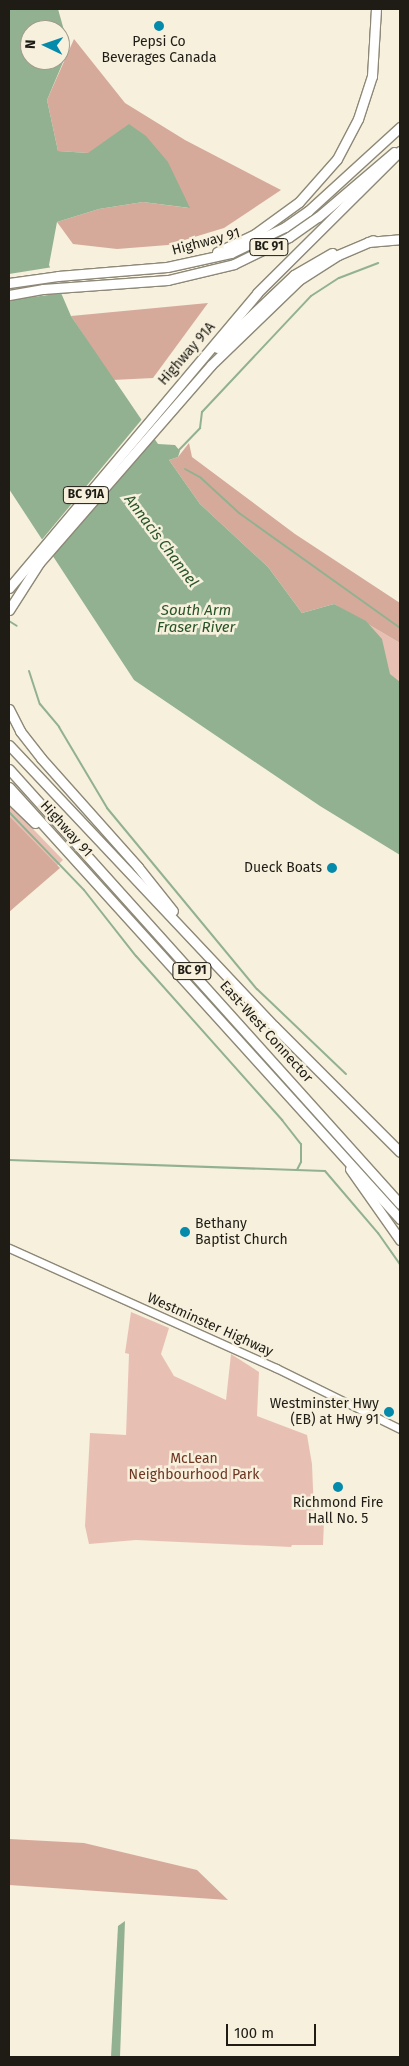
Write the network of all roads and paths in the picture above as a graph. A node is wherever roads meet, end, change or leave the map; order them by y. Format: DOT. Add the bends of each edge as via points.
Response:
graph roads {
  1 [pos="376,9"];
  2 [pos="400,122"];
  3 [pos="400,127"];
  4 [pos="400,146"];
  5 [pos="400,151"];
  6 [pos="370,154"];
  7 [pos="400,239"];
  8 [pos="373,240"];
  9 [pos="205,259"];
  10 [pos="9,283"];
  11 [pos="9,295"];
  12 [pos="188,374"];
  13 [pos="9,588"];
  14 [pos="9,610"];
  15 [pos="9,709"];
  16 [pos="9,745"];
  17 [pos="9,769"];
  18 [pos="9,786"];
  19 [pos="9,798"];
  20 [pos="102,890"];
  21 [pos="204,951"];
  22 [pos="400,1152"];
  23 [pos="340,1154"];
  24 [pos="375,1173"];
  25 [pos="400,1197"];
  26 [pos="400,1204"];
  27 [pos="400,1219"];
  28 [pos="400,1240"];
  29 [pos="9,1248"];
  30 [pos="400,1429"];
  1 -- 9 [label="highway" via="372,76 358,119 337,159 300,202 280,217"];
  2 -- 6 [label="highway"];
  3 -- 6 [label="highway, Highway 91 / BC 91"];
  4 -- 11 [label="highway, Highway 91 / BC 91" via="318,217 234,264 190,276"];
  5 -- 12 [label="highway, Highway 91A / BC 91A" via="257,293"];
  6 -- 9 [label="highway, Highway 91 / BC 91" via="308,211 285,227 231,253"];
  7 -- 8 [label="highway"];
  8 -- 12 [label="highway" via="327,255 294,274"];
  8 -- 14 [label="highway" via="338,255 299,280 196,381 39,563"];
  9 -- 10 [label="highway, Highway 91 / BC 91" via="167,267"];
  12 -- 13 [label="highway, Highway 91A / BC 91A"];
  15 -- 21 [label="highway" via="20,731 41,758 138,867"];
  16 -- 21 [label="highway"];
  17 -- 24 [label="highway, East-West Connector / BC 91"];
  18 -- 20 [label="highway, Highway 91 / BC 91"];
  19 -- 20 [label="highway"];
  20 -- 23 [label="highway, East-West Connector / BC 91"];
  21 -- 22 [label="highway"];
  23 -- 27 [label="highway, East-West Connector / BC 91"];
  23 -- 28 [label="highway"];
  24 -- 25 [label="highway"];
  24 -- 26 [label="highway, East-West Connector / BC 91"];
  29 -- 30 [label="main road, Westminster Highway" via="276,1368"];
}
